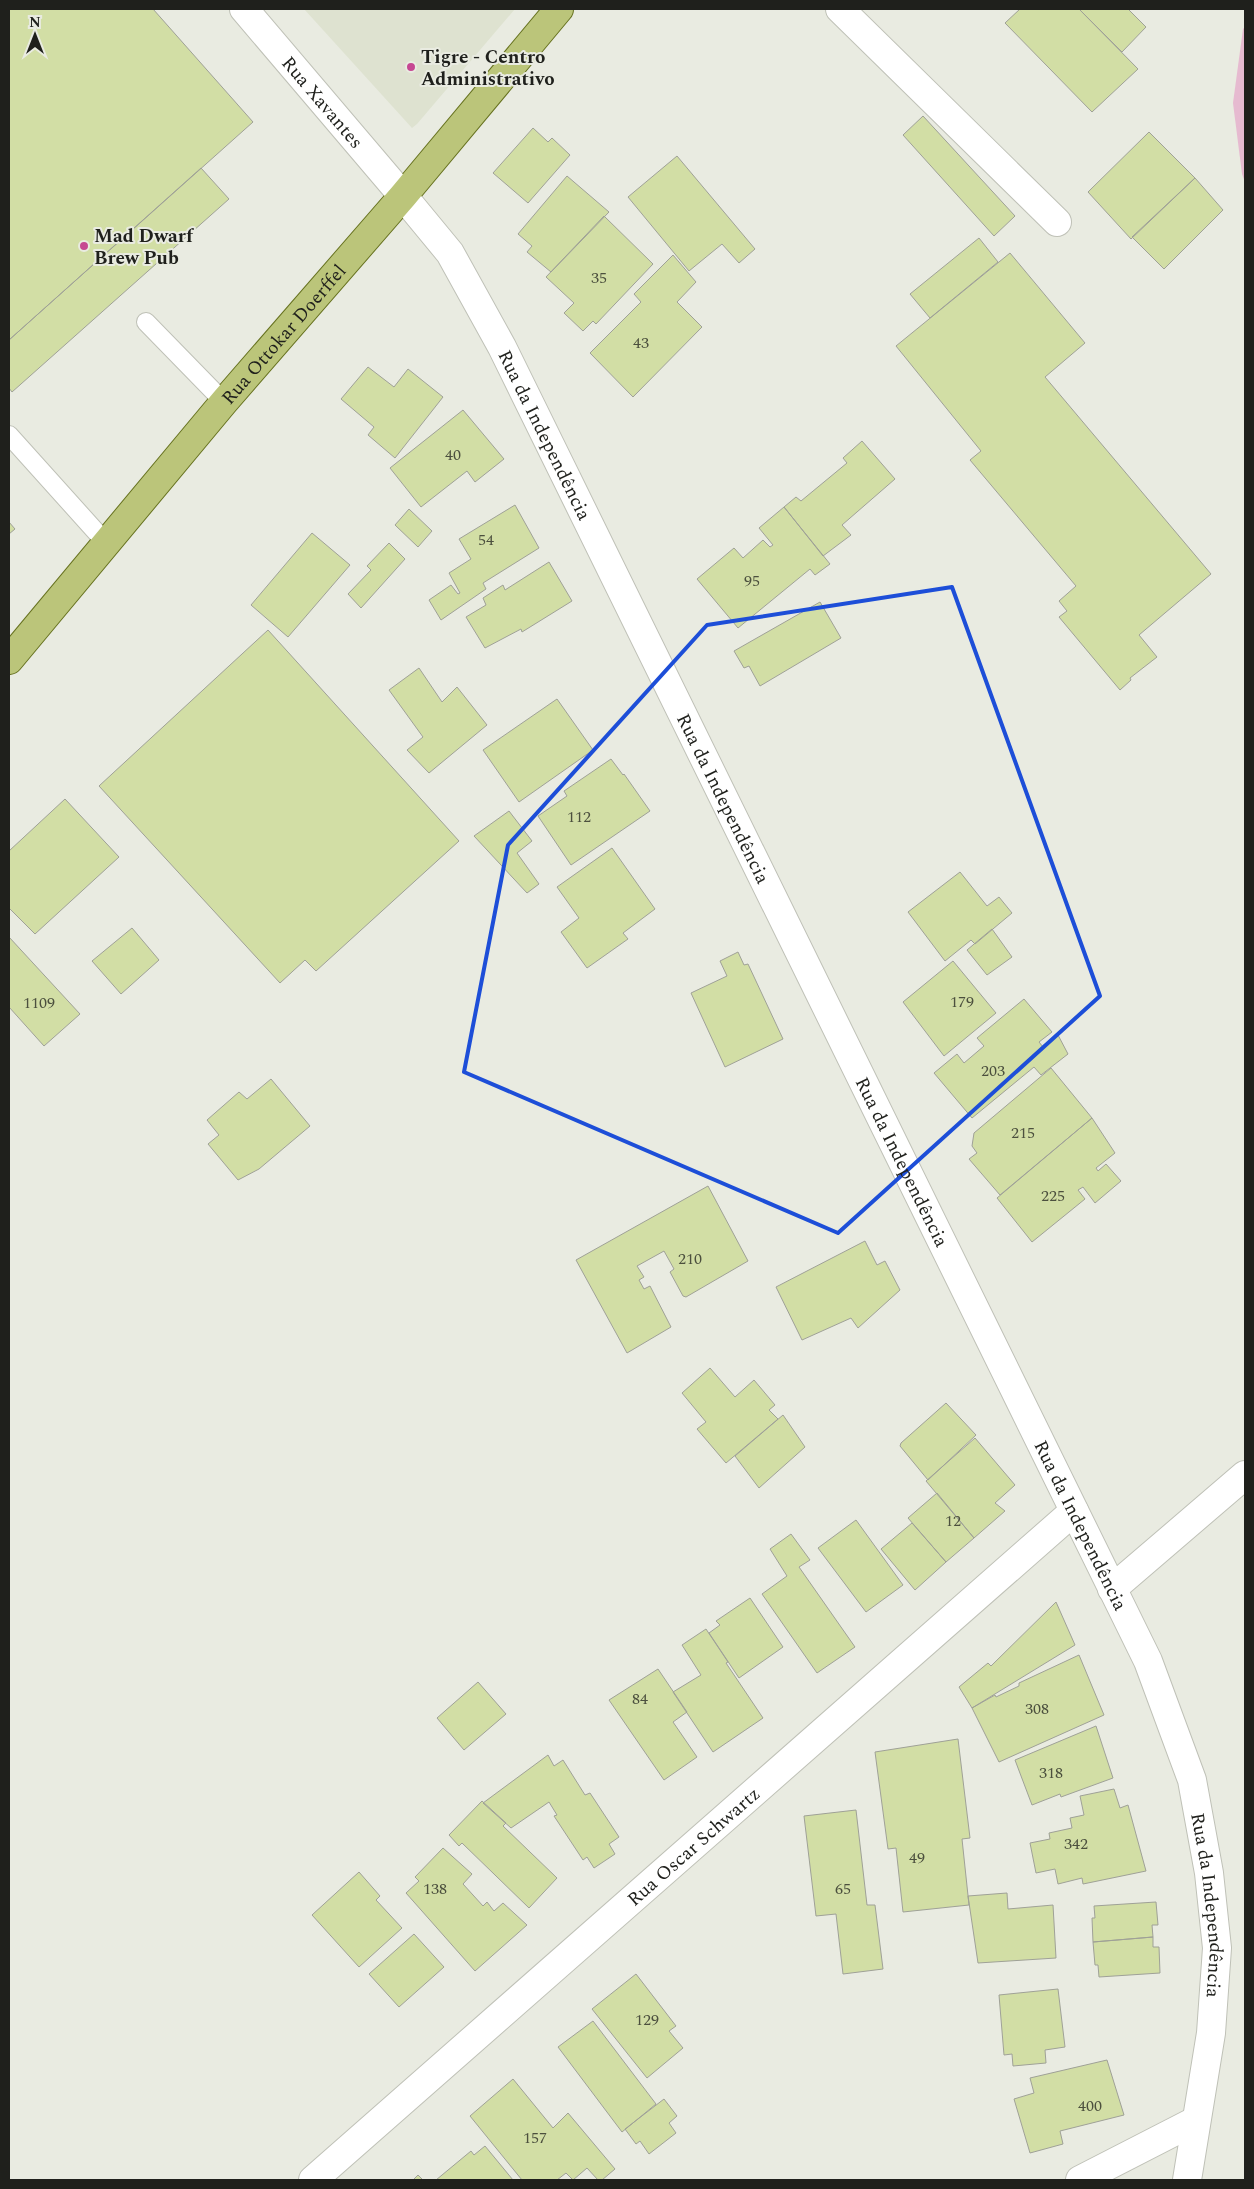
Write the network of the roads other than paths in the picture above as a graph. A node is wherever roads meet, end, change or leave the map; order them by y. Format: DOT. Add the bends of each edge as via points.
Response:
graph roads {
  1 [pos="244,9"];
  2 [pos="559,9"];
  3 [pos="840,9"];
  4 [pos="403,196"];
  5 [pos="1057,222"];
  6 [pos="146,322"];
  7 [pos="224,402"];
  8 [pos="9,435"];
  9 [pos="107,544"];
  10 [pos="9,660"];
  11 [pos="1245,1476"];
  12 [pos="1074,1511"];
  13 [pos="1112,1589"];
  14 [pos="1195,2122"];
  15 [pos="313,2180"];
  16 [pos="1080,2180"];
  17 [pos="1187,2180"];
  1 -- 4 [label="street, Rua Xavantes"];
  2 -- 4 [label="main road, Rua Ottokar Doerffel"];
  3 -- 5 [label="street"];
  4 -- 7 [label="main road, Rua Ottokar Doerffel"];
  4 -- 12 [label="street, Rua da Independência" via="450,253 502,348"];
  6 -- 7 [label="lane"];
  7 -- 9 [label="main road, Rua Ottokar Doerffel"];
  8 -- 9 [label="lane"];
  9 -- 10 [label="main road, Rua Ottokar Doerffel"];
  11 -- 13 [label="street"];
  12 -- 13 [label="street, Rua da Independência"];
  12 -- 15 [label="street, Rua Oscar Schwartz"];
  13 -- 14 [label="street, Rua da Independência" via="1148,1661 1192,1780 1209,1873 1217,1948 1211,2033"];
  14 -- 16 [label="street"];
  14 -- 17 [label="street, Rua da Independência"];
}
